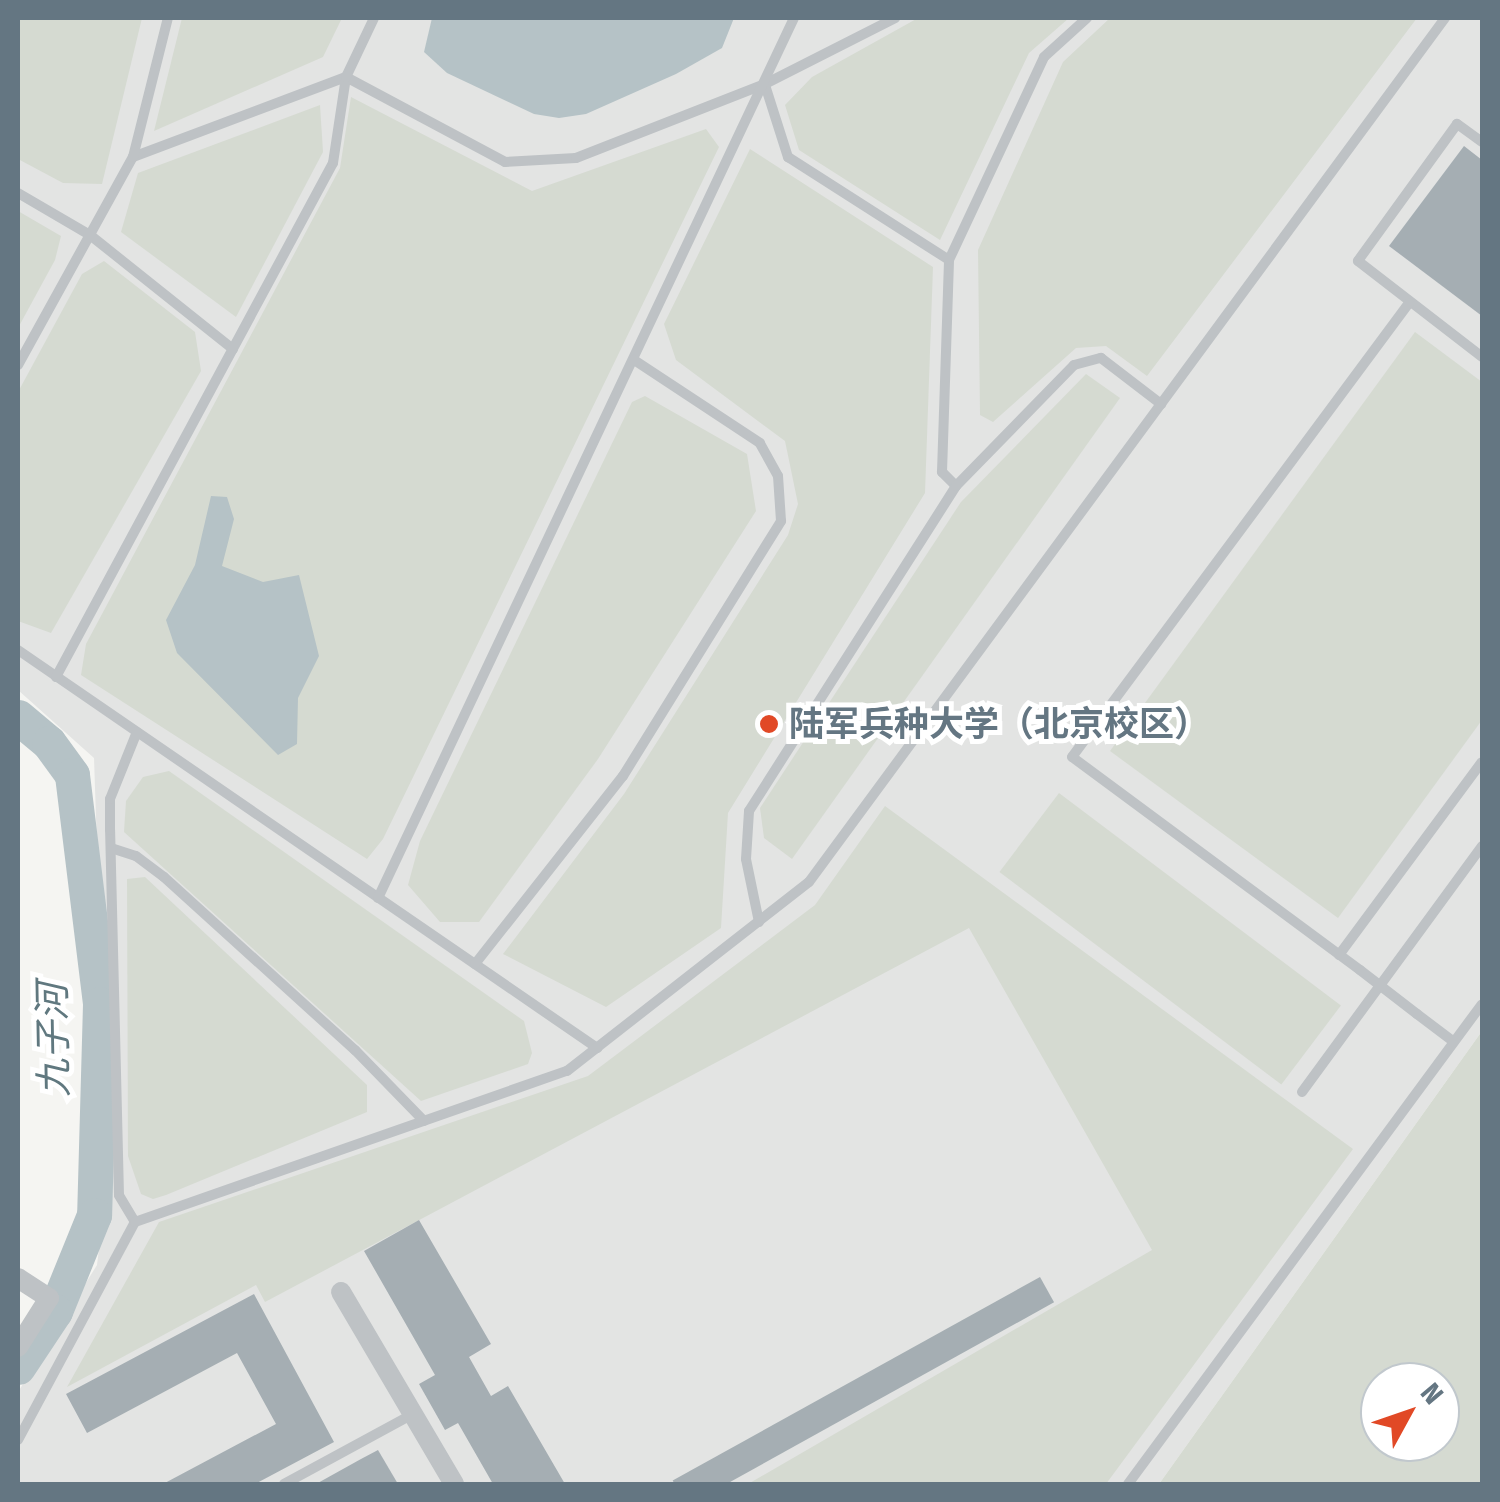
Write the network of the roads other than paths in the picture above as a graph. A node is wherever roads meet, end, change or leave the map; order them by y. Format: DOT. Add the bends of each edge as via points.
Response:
graph roads {
  1 [pos="168,18"];
  2 [pos="374,18"];
  3 [pos="794,18"];
  4 [pos="894,18"];
  5 [pos="1088,18"];
  6 [pos="1445,18"];
  7 [pos="346,78"];
  8 [pos="765,84"];
  9 [pos="1482,142"];
  10 [pos="133,157"];
  11 [pos="18,193"];
  12 [pos="90,235"];
  13 [pos="948,260"];
  14 [pos="1409,303"];
  15 [pos="233,349"];
  16 [pos="1482,357"];
  17 [pos="634,360"];
  18 [pos="18,365"];
  19 [pos="1161,404"];
  20 [pos="956,486"];
  21 [pos="18,650"];
  22 [pos="56,677"];
  23 [pos="138,732"];
  24 [pos="1482,762"];
  25 [pos="1482,846"];
  26 [pos="111,848"];
  27 [pos="378,898"];
  28 [pos="758,922"];
  29 [pos="1339,955"];
  30 [pos="474,964"];
  31 [pos="1482,1004"];
  32 [pos="1454,1042"];
  33 [pos="597,1048"];
  34 [pos="1302,1092"];
  35 [pos="424,1121"];
  36 [pos="135,1222"];
  37 [pos="18,1278"];
  38 [pos="341,1292"];
  39 [pos="18,1348"];
  40 [pos="413,1414"];
  41 [pos="18,1440"];
  42 [pos="284,1484"];
  43 [pos="454,1484"];
  44 [pos="1128,1484"];
  1 -- 10 [label="lane"];
  2 -- 7 [label="lane"];
  3 -- 8 [label="lane"];
  4 -- 8 [label="lane"];
  5 -- 13 [label="lane" via="1044,57"];
  6 -- 19 [label="lane"];
  7 -- 8 [label="lane" via="504,162 576,158"];
  7 -- 10 [label="lane"];
  7 -- 15 [label="lane" via="333,163"];
  8 -- 13 [label="lane" via="788,157"];
  8 -- 17 [label="lane"];
  9 -- 14 [label="lane" via="1457,124 1358,260"];
  10 -- 12 [label="lane"];
  11 -- 12 [label="lane"];
  12 -- 15 [label="lane"];
  12 -- 18 [label="lane"];
  13 -- 20 [label="lane" via="942,472"];
  14 -- 16 [label="lane"];
  14 -- 29 [label="lane" via="1072,757"];
  15 -- 22 [label="lane"];
  17 -- 27 [label="lane"];
  17 -- 30 [label="lane" via="760,443 778,476 781,520 623,776"];
  19 -- 20 [label="lane" via="1101,358 1074,365"];
  19 -- 28 [label="lane" via="809,882"];
  20 -- 28 [label="lane" via="749,810 746,859"];
  21 -- 22 [label="lane"];
  22 -- 23 [label="lane"];
  23 -- 26 [label="lane" via="110,799"];
  23 -- 27 [label="lane"];
  24 -- 29 [label="lane"];
  25 -- 34 [label="lane"];
  26 -- 35 [label="lane" via="164,877"];
  26 -- 36 [label="lane" via="118,1195"];
  27 -- 30 [label="lane"];
  28 -- 33 [label="lane"];
  29 -- 32 [label="lane, bridge"];
  30 -- 33 [label="lane"];
  31 -- 32 [label="lane"];
  32 -- 44 [label="lane"];
  33 -- 35 [label="lane" via="567,1071"];
  35 -- 36 [label="lane"];
  36 -- 41 [label="lane"];
  37 -- 39 [label="street" via="49,1298"];
  38 -- 40 [label="street"];
  40 -- 42 [label="lane"];
  40 -- 43 [label="street"];
}
